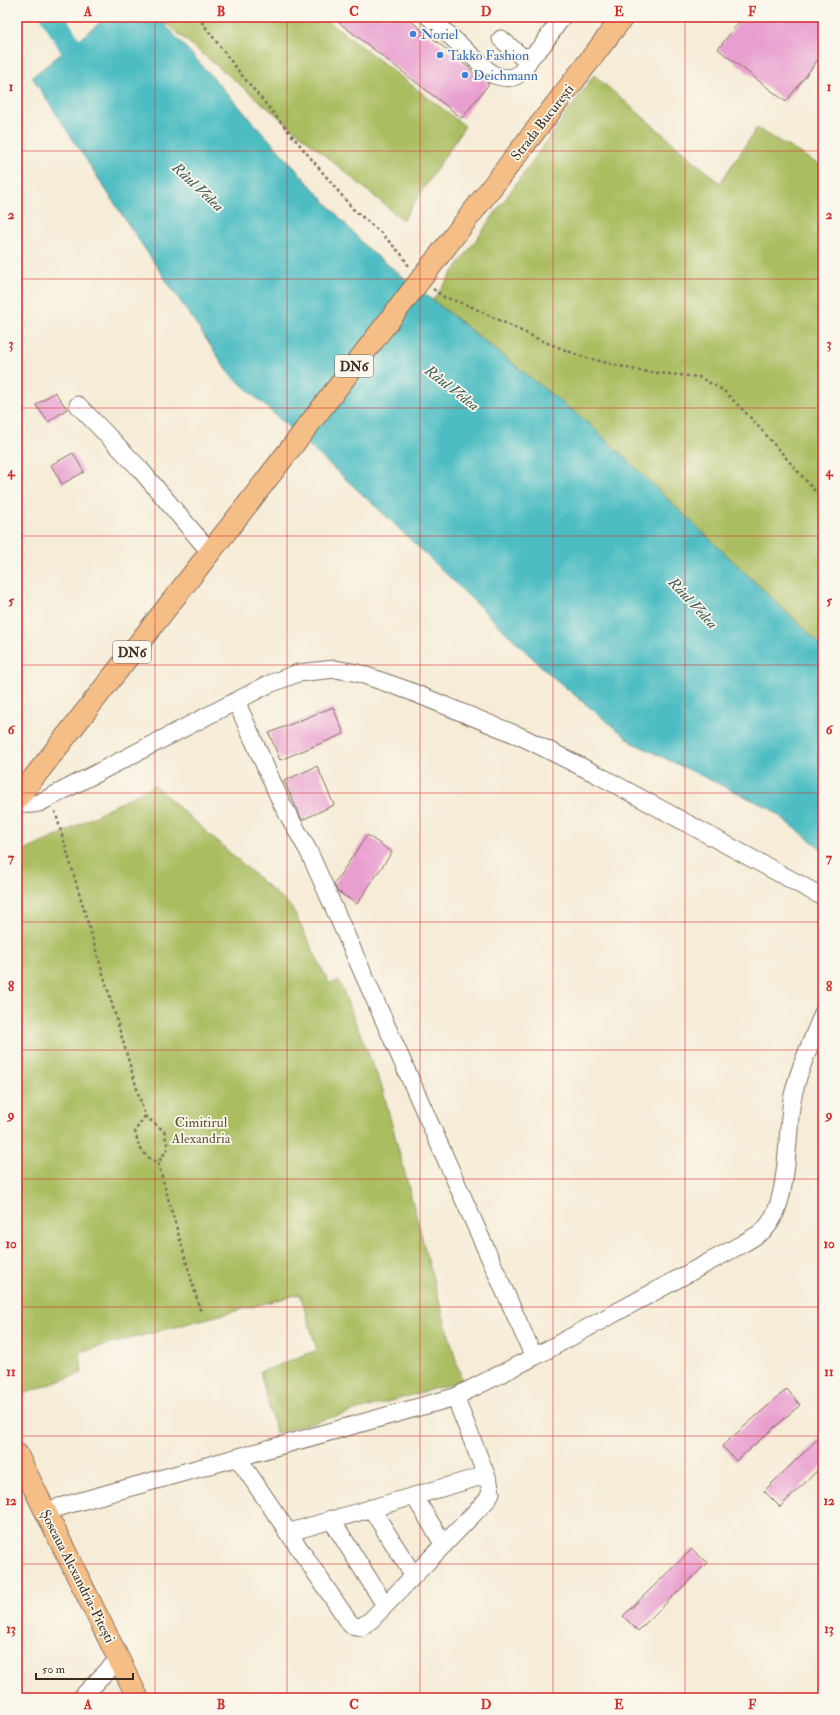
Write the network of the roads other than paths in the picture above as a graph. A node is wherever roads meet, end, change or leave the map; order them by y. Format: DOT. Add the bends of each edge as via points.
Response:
graph roads {
  1 [pos="430,17"];
  2 [pos="562,17"];
  3 [pos="623,17"];
  4 [pos="501,39"];
  5 [pos="531,57"];
  6 [pos="78,405"];
  7 [pos="210,552"];
  8 [pos="236,701"];
  9 [pos="17,799"];
  10 [pos="823,897"];
  11 [pos="823,1014"];
  12 [pos="534,1357"];
  13 [pos="455,1397"];
  14 [pos="17,1454"];
  15 [pos="238,1458"];
  16 [pos="486,1475"];
  17 [pos="414,1496"];
  18 [pos="371,1508"];
  19 [pos="45,1511"];
  20 [pos="332,1519"];
  21 [pos="287,1532"];
  22 [pos="444,1545"];
  23 [pos="414,1576"];
  24 [pos="385,1605"];
  25 [pos="119,1658"];
  26 [pos="81,1698"];
  27 [pos="138,1698"];
  1 -- 5 [label="street" via="492,74 504,79 515,77"];
  2 -- 5 [label="street"];
  3 -- 7 [label="main road, Strada București / DN6, bridge"];
  4 -- 5 [label="street" via="522,56"];
  6 -- 7 [label="street" via="139,468"];
  7 -- 9 [label="main road, DN6"];
  8 -- 9 [label="street" via="39,803 30,805"];
  8 -- 10 [label="street" via="298,673 335,669 358,673 522,737 598,775"];
  8 -- 12 [label="street" via="282,804 309,852"];
  11 -- 12 [label="street" via="807,1053 793,1099 784,1180 775,1215 764,1230"];
  12 -- 13 [label="street"];
  13 -- 15 [label="street"];
  13 -- 16 [label="street"];
  14 -- 19 [label="main road, Șoseaua Alexandria-Pitești"];
  15 -- 19 [label="street"];
  15 -- 21 [label="street"];
  16 -- 17 [label="street"];
  16 -- 22 [label="street" via="491,1493 487,1500"];
  17 -- 18 [label="street"];
  17 -- 22 [label="street"];
  18 -- 20 [label="street"];
  18 -- 23 [label="street"];
  19 -- 25 [label="main road, Șoseaua Alexandria-Pitești"];
  20 -- 21 [label="street"];
  20 -- 24 [label="street"];
  21 -- 24 [label="street" via="351,1625 361,1627"];
  22 -- 23 [label="street"];
  23 -- 24 [label="street"];
  25 -- 26 [label="street"];
  25 -- 27 [label="main road, Șoseaua Alexandria-Pitești"];
}
